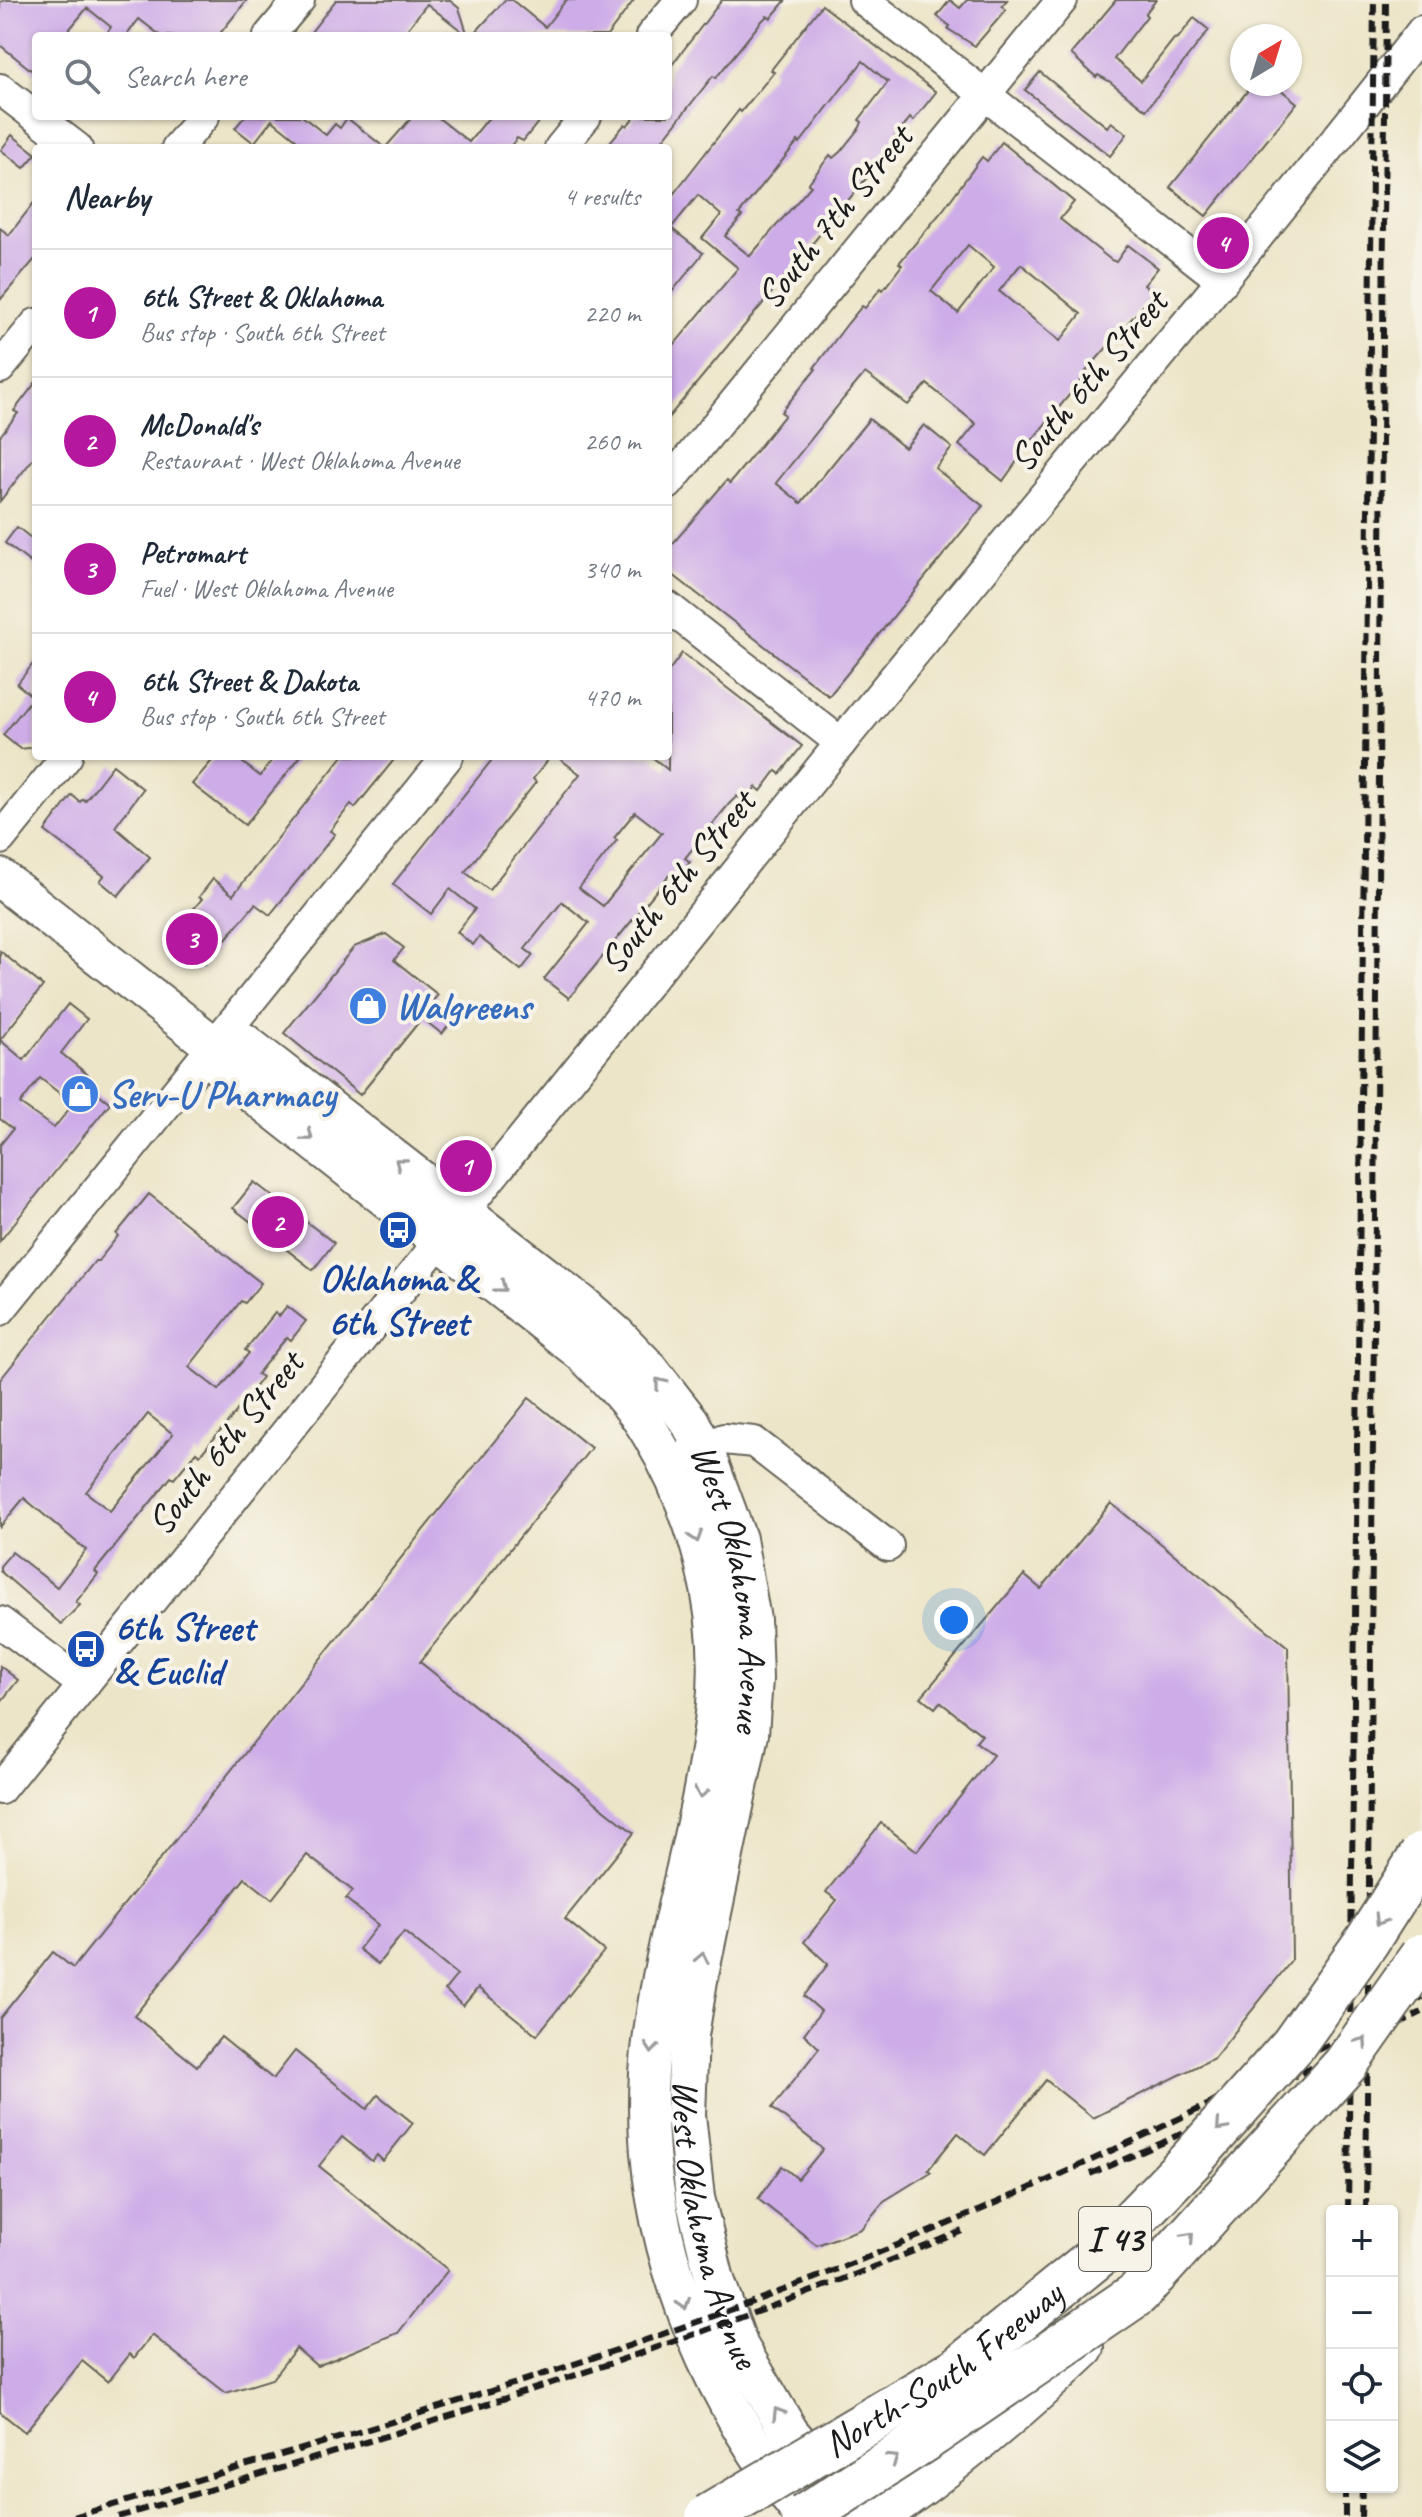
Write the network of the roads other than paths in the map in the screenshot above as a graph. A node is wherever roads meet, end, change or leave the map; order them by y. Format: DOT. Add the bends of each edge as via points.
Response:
graph roads {
  1 [pos="299,0"];
  2 [pos="681,0"];
  3 [pos="864,0"];
  4 [pos="1062,0"];
  5 [pos="1422,31"];
  6 [pos="272,32"];
  7 [pos="654,32"];
  8 [pos="0,89"];
  9 [pos="986,94"];
  10 [pos="32,114"];
  11 [pos="40,120"];
  12 [pos="201,120"];
  13 [pos="583,120"];
  14 [pos="72,144"];
  15 [pos="180,144"];
  16 [pos="563,144"];
  17 [pos="1223,281"];
  18 [pos="32,329"];
  19 [pos="0,368"];
  20 [pos="672,479"];
  21 [pos="672,610"];
  22 [pos="841,743"];
  23 [pos="64,760"];
  24 [pos="445,760"];
  25 [pos="0,839"];
  26 [pos="0,878"];
  27 [pos="214,1046"];
  28 [pos="451,1225"];
  29 [pos="0,1310"];
  30 [pos="703,1447"];
  31 [pos="668,1464"];
  32 [pos="888,1546"];
  33 [pos="0,1622"];
  34 [pos="84,1685"];
  35 [pos="0,1789"];
  36 [pos="1422,1855"];
  37 [pos="1422,1956"];
  38 [pos="1137,2294"];
  39 [pos="708,2517"];
  40 [pos="805,2517"];
  41 [pos="862,2517"];
  42 [pos="874,2517"];
  1 -- 6 [label="street"];
  2 -- 7 [label="street"];
  3 -- 9 [label="street"];
  4 -- 9 [label="street, South 7th Street"];
  5 -- 17 [label="street, South 6th Street"];
  8 -- 10 [label="street"];
  9 -- 17 [label="street"];
  9 -- 20 [label="street, South 7th Street"];
  11 -- 14 [label="street"];
  12 -- 15 [label="street"];
  13 -- 16 [label="street"];
  17 -- 22 [label="street, South 6th Street"];
  18 -- 19 [label="street"];
  21 -- 22 [label="street"];
  22 -- 28 [label="street, South 6th Street"];
  23 -- 25 [label="street"];
  24 -- 27 [label="street"];
  26 -- 27 [label="main road"];
  27 -- 28 [label="main road, West Oklahoma Avenue" via="243,1042"];
  27 -- 29 [label="street"];
  30 -- 28 [label="main road, West Oklahoma Avenue, one-way" via="670,1394 617,1336"];
  28 -- 31 [label="main road, West Oklahoma Avenue, one-way" via="625,1397"];
  28 -- 34 [label="street, South 6th Street"];
  30 -- 31 [label="street"];
  30 -- 32 [label="street" via="724,1439 754,1442"];
  41 -- 30 [label="main road, West Oklahoma Avenue, one-way" via="789,2432 739,2347 715,2280 695,2198 686,2115 689,2035 749,1734 753,1679 751,1620 737,1539"];
  31 -- 40 [label="main road, West Oklahoma Avenue, one-way" via="710,1588 717,1701 658,1990 649,2075 653,2166 665,2235 704,2356 768,2470"];
  33 -- 34 [label="street"];
  34 -- 35 [label="street, South 6th Street"];
  36 -- 39 [label="highway, North-South Freeway / I 43, one-way, bridge" via="1293,2045 1100,2254 958,2369"];
  38 -- 37 [label="highway, North-South Freeway / I 43, one-way, bridge" via="1345,2065"];
  40 -- 38 [label="highway, North-South Freeway / I 43, one-way, bridge"];
  38 -- 42 [label="highway, bridge" via="1036,2391"];
}
